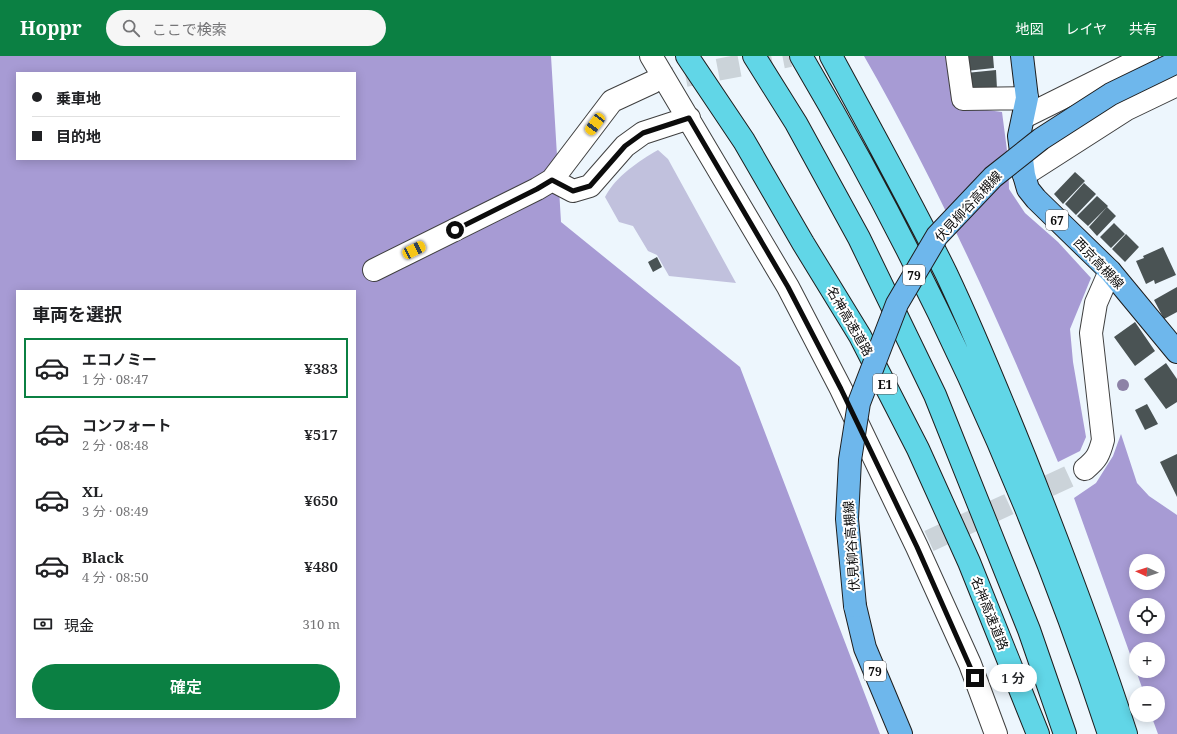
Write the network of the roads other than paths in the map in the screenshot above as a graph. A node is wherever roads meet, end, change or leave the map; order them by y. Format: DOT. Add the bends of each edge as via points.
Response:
graph roads {
  1 [pos="652,56"];
  2 [pos="687,56"];
  3 [pos="754,56"];
  4 [pos="801,56"];
  5 [pos="831,56"];
  6 [pos="957,56"];
  7 [pos="1022,56"];
  8 [pos="1147,56"];
  9 [pos="1177,62"];
  10 [pos="653,82"];
  11 [pos="1177,84"];
  12 [pos="1026,107"];
  13 [pos="689,118"];
  14 [pos="1024,175"];
  15 [pos="552,180"];
  16 [pos="374,270"];
  17 [pos="1110,271"];
  18 [pos="1177,352"];
  19 [pos="1084,469"];
  20 [pos="901,734"];
  21 [pos="996,734"];
  22 [pos="1038,734"];
  23 [pos="1065,734"];
  24 [pos="1109,734"];
  25 [pos="1126,734"];
  1 -- 13 [label="street"];
  2 -- 22 [label="highway, 名神高速道路 / E1" via="744,141 860,336 918,449 970,562"];
  3 -- 23 [label="highway" via="796,123 859,238 935,395 1029,630"];
  4 -- 24 [label="highway" via="848,136 909,253 981,401 1039,542 1090,675"];
  5 -- 25 [label="highway" via="946,274 992,376 1056,535"];
  6 -- 12 [label="street" via="963,99"];
  7 -- 12 [label="main road, 西京高槻線 / 67"];
  8 -- 12 [label="street"];
  9 -- 20 [label="main road, 伏見柳谷高槻線 / 79, bridge" via="1112,94 1041,139 992,177 937,236 897,304 859,403 850,460 847,519 855,606 865,648"];
  10 -- 15 [label="street" via="612,101"];
  11 -- 14 [label="street" via="1127,108"];
  12 -- 14 [label="main road, 西京高槻線 / 67" via="1019,136"];
  13 -- 15 [label="street" via="643,133 625,146 590,186 573,191"];
  13 -- 21 [label="street" via="788,287 923,544"];
  14 -- 17 [label="main road, 西京高槻線 / 67" via="1028,189 1036,199"];
  15 -- 16 [label="street"];
  17 -- 18 [label="main road, 西京高槻線 / 67"];
  17 -- 19 [label="street" via="1096,303 1091,332 1103,440 1095,461"];
}
